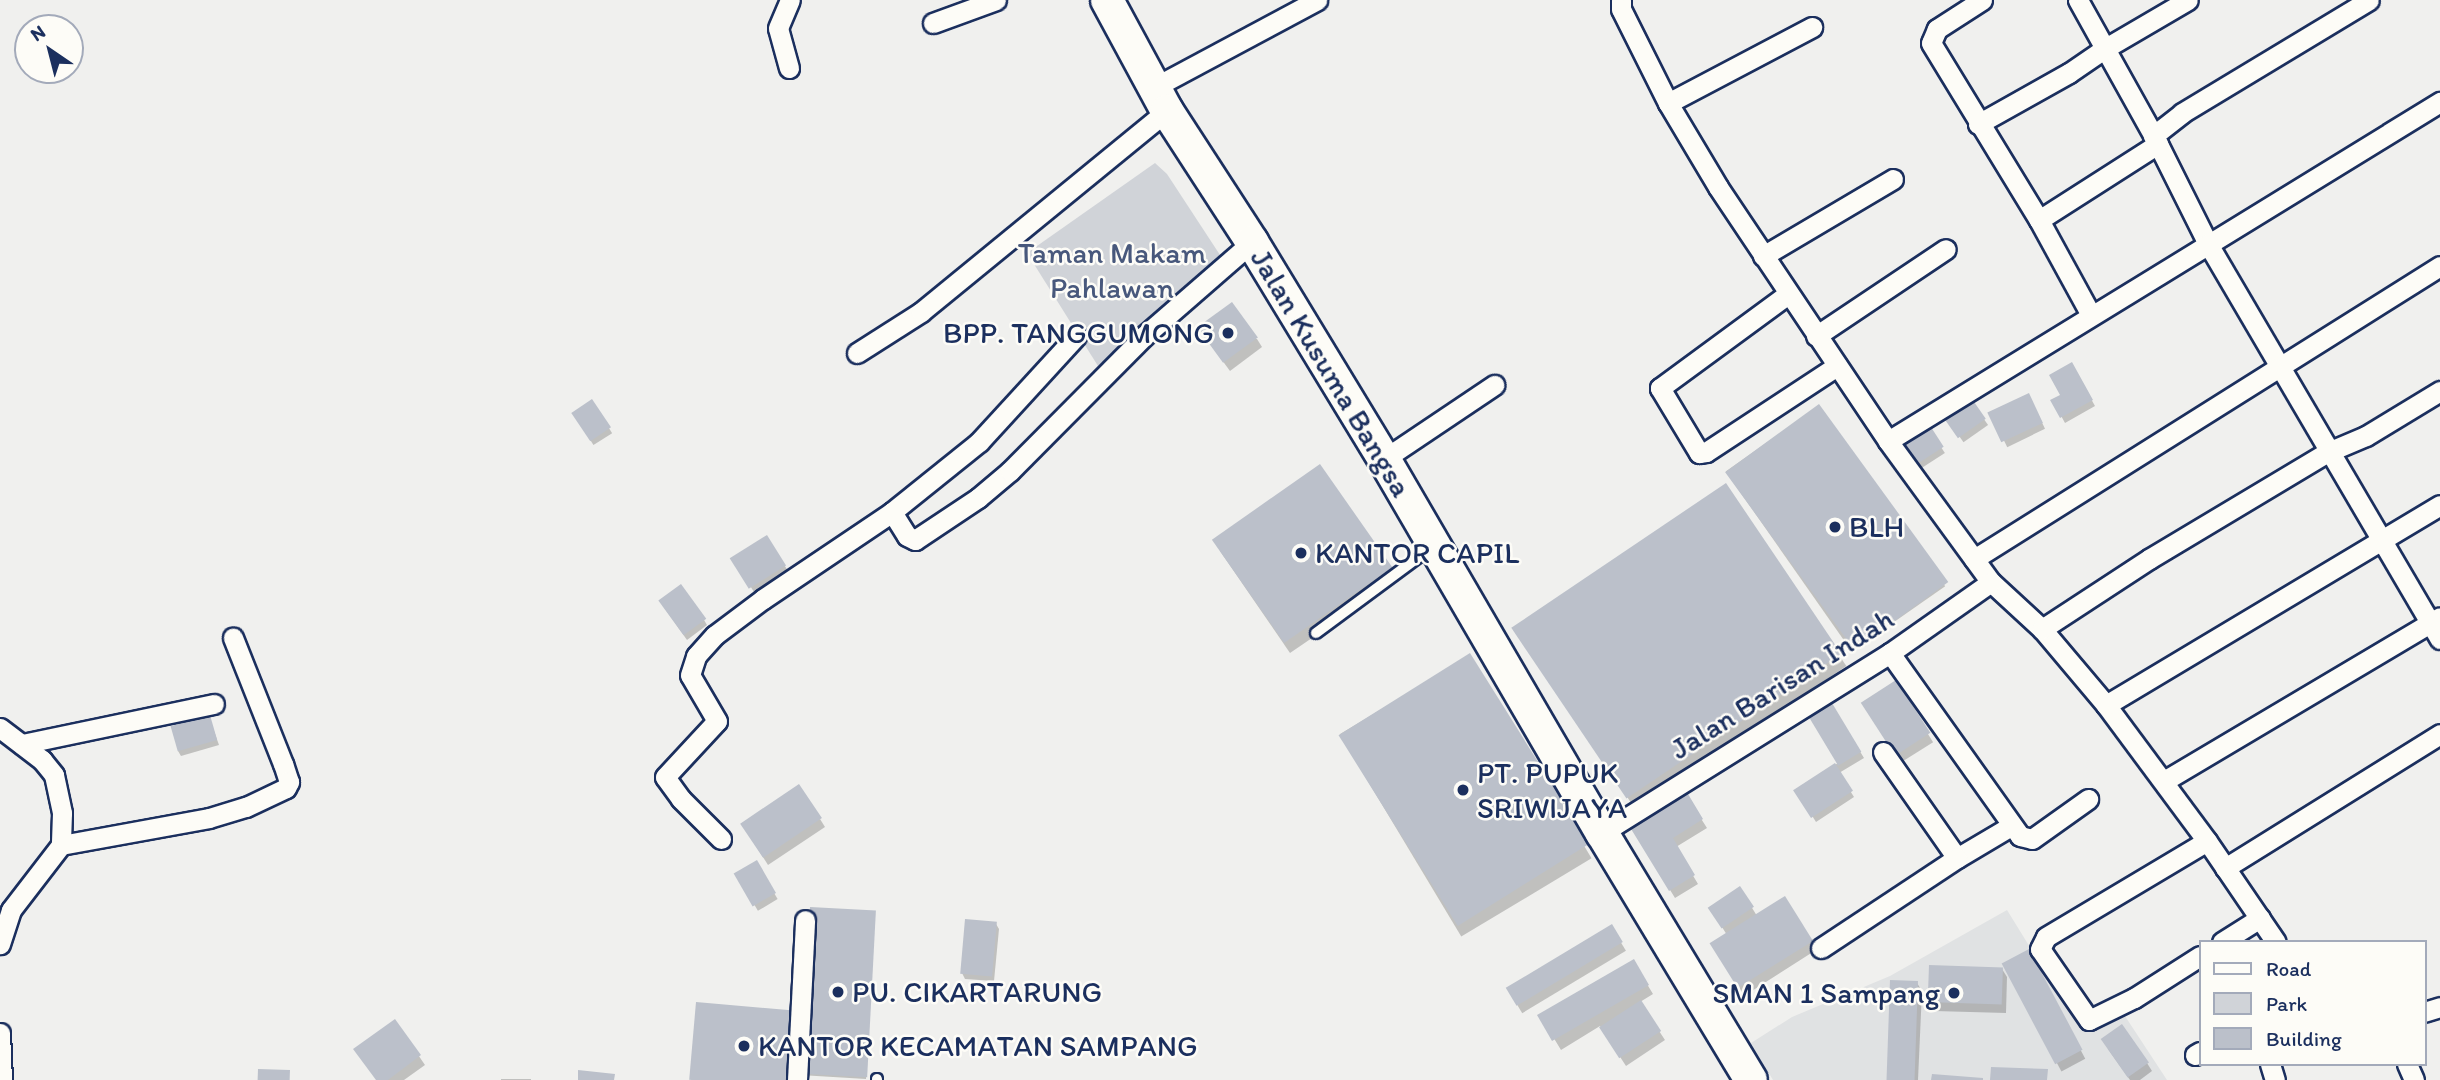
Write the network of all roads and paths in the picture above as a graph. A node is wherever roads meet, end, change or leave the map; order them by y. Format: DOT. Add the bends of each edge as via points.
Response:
graph roads {
  1 [pos="790,0"];
  2 [pos="996,0"];
  3 [pos="1107,0"];
  4 [pos="1317,0"];
  5 [pos="1621,0"];
  6 [pos="1982,0"];
  7 [pos="2078,0"];
  8 [pos="2188,0"];
  9 [pos="2370,0"];
  10 [pos="933,23"];
  11 [pos="1812,27"];
  12 [pos="2104,49"];
  13 [pos="789,68"];
  14 [pos="1161,99"];
  15 [pos="2440,102"];
  16 [pos="1668,103"];
  17 [pos="1978,124"];
  18 [pos="2156,140"];
  19 [pos="1893,179"];
  20 [pos="2039,220"];
  21 [pos="1252,242"];
  22 [pos="2208,244"];
  23 [pos="1947,249"];
  24 [pos="1763,256"];
  25 [pos="2440,266"];
  26 [pos="1788,294"];
  27 [pos="2091,315"];
  28 [pos="1076,335"];
  29 [pos="1816,336"];
  30 [pos="857,354"];
  31 [pos="1837,366"];
  32 [pos="2280,366"];
  33 [pos="1494,385"];
  34 [pos="2440,391"];
  35 [pos="1888,441"];
  36 [pos="2328,452"];
  37 [pos="1384,460"];
  38 [pos="2440,505"];
  39 [pos="892,512"];
  40 [pos="2380,541"];
  41 [pos="1434,545"];
  42 [pos="1974,559"];
  43 [pos="1991,582"];
  44 [pos="2437,627"];
  45 [pos="2042,629"];
  46 [pos="1316,633"];
  47 [pos="233,638"];
  48 [pos="1890,653"];
  49 [pos="214,704"];
  50 [pos="2106,705"];
  51 [pos="0,728"];
  52 [pos="2440,734"];
  53 [pos="22,744"];
  54 [pos="1882,752"];
  55 [pos="2164,781"];
  56 [pos="2088,799"];
  57 [pos="2011,826"];
  58 [pos="1602,833"];
  59 [pos="721,839"];
  60 [pos="2207,841"];
  61 [pos="61,845"];
  62 [pos="1957,858"];
  63 [pos="2225,868"];
  64 [pos="2260,918"];
  65 [pos="805,920"];
  66 [pos="2225,940"];
  67 [pos="2275,940"];
  68 [pos="0,944"];
  69 [pos="1821,947"];
  70 [pos="2198,957"];
  71 [pos="0,1033"];
  72 [pos="1751,1078"];
  73 [pos="2,1080"];
  74 [pos="797,1080"];
  1 -- 13 [label="street" via="778,28"];
  2 -- 10 [label="street"];
  3 -- 14 [label="main road, Jalan Kusuma Bangsa"];
  4 -- 14 [label="street"];
  5 -- 16 [label="street" via="1621,9"];
  6 -- 17 [label="street" via="1937,29 1931,43"];
  7 -- 12 [label="street"];
  8 -- 12 [label="street"];
  9 -- 18 [label="street" via="2182,113"];
  11 -- 16 [label="street"];
  12 -- 17 [label="street"];
  12 -- 18 [label="street"];
  14 -- 21 [label="main road, Jalan Kusuma Bangsa"];
  14 -- 30 [label="street" via="922,312"];
  15 -- 22 [label="street"];
  16 -- 24 [label="street"];
  17 -- 20 [label="street"];
  18 -- 20 [label="street"];
  18 -- 22 [label="street"];
  19 -- 24 [label="street"];
  20 -- 27 [label="street"];
  21 -- 37 [label="main road, Jalan Kusuma Bangsa"];
  21 -- 39 [label="street" via="1144,336 978,498 915,540 907,536"];
  22 -- 27 [label="street"];
  22 -- 32 [label="street"];
  23 -- 29 [label="street"];
  24 -- 26 [label="street"];
  25 -- 32 [label="street"];
  26 -- 29 [label="street"];
  26 -- 31 [label="street" via="1660,388 1699,453"];
  27 -- 35 [label="street"];
  28 -- 39 [label="street" via="979,442"];
  29 -- 31 [label="street"];
  31 -- 35 [label="street"];
  32 -- 36 [label="street"];
  32 -- 42 [label="street"];
  33 -- 37 [label="street"];
  34 -- 36 [label="street" via="2366,436"];
  35 -- 42 [label="street"];
  36 -- 40 [label="street"];
  36 -- 45 [label="street"];
  37 -- 41 [label="main road, Jalan Kusuma Bangsa"];
  38 -- 40 [label="street"];
  39 -- 59 [label="street" via="715,635 691,664 690,675 717,722 665,777"];
  40 -- 44 [label="street"];
  40 -- 50 [label="street"];
  41 -- 46 [label="lane"];
  41 -- 58 [label="main road, Jalan Kusuma Bangsa"];
  42 -- 43 [label="street"];
  43 -- 45 [label="street"];
  43 -- 48 [label="street, Jalan Barisan Indah"];
  44 -- 55 [label="street"];
  45 -- 50 [label="street"];
  47 -- 61 [label="street" via="288,786 246,807 209,818"];
  48 -- 57 [label="street"];
  48 -- 58 [label="street, Jalan Barisan Indah"];
  49 -- 53 [label="street"];
  50 -- 55 [label="street"];
  51 -- 53 [label="street"];
  52 -- 63 [label="street"];
  53 -- 61 [label="street" via="42,760 58,782"];
  54 -- 62 [label="street"];
  55 -- 60 [label="street"];
  56 -- 57 [label="street" via="2032,839 2024,839"];
  57 -- 62 [label="street"];
  58 -- 72 [label="main road, Jalan Kusuma Bangsa"];
  60 -- 63 [label="street"];
  60 -- 70 [label="street" via="2046,937 2040,949 2090,1020"];
  61 -- 68 [label="street" via="11,911"];
  62 -- 69 [label="street"];
  63 -- 64 [label="street"];
  64 -- 66 [label="street"];
  64 -- 67 [label="street"];
  65 -- 74 [label="street"];
  71 -- 73 [label="street"];
}
